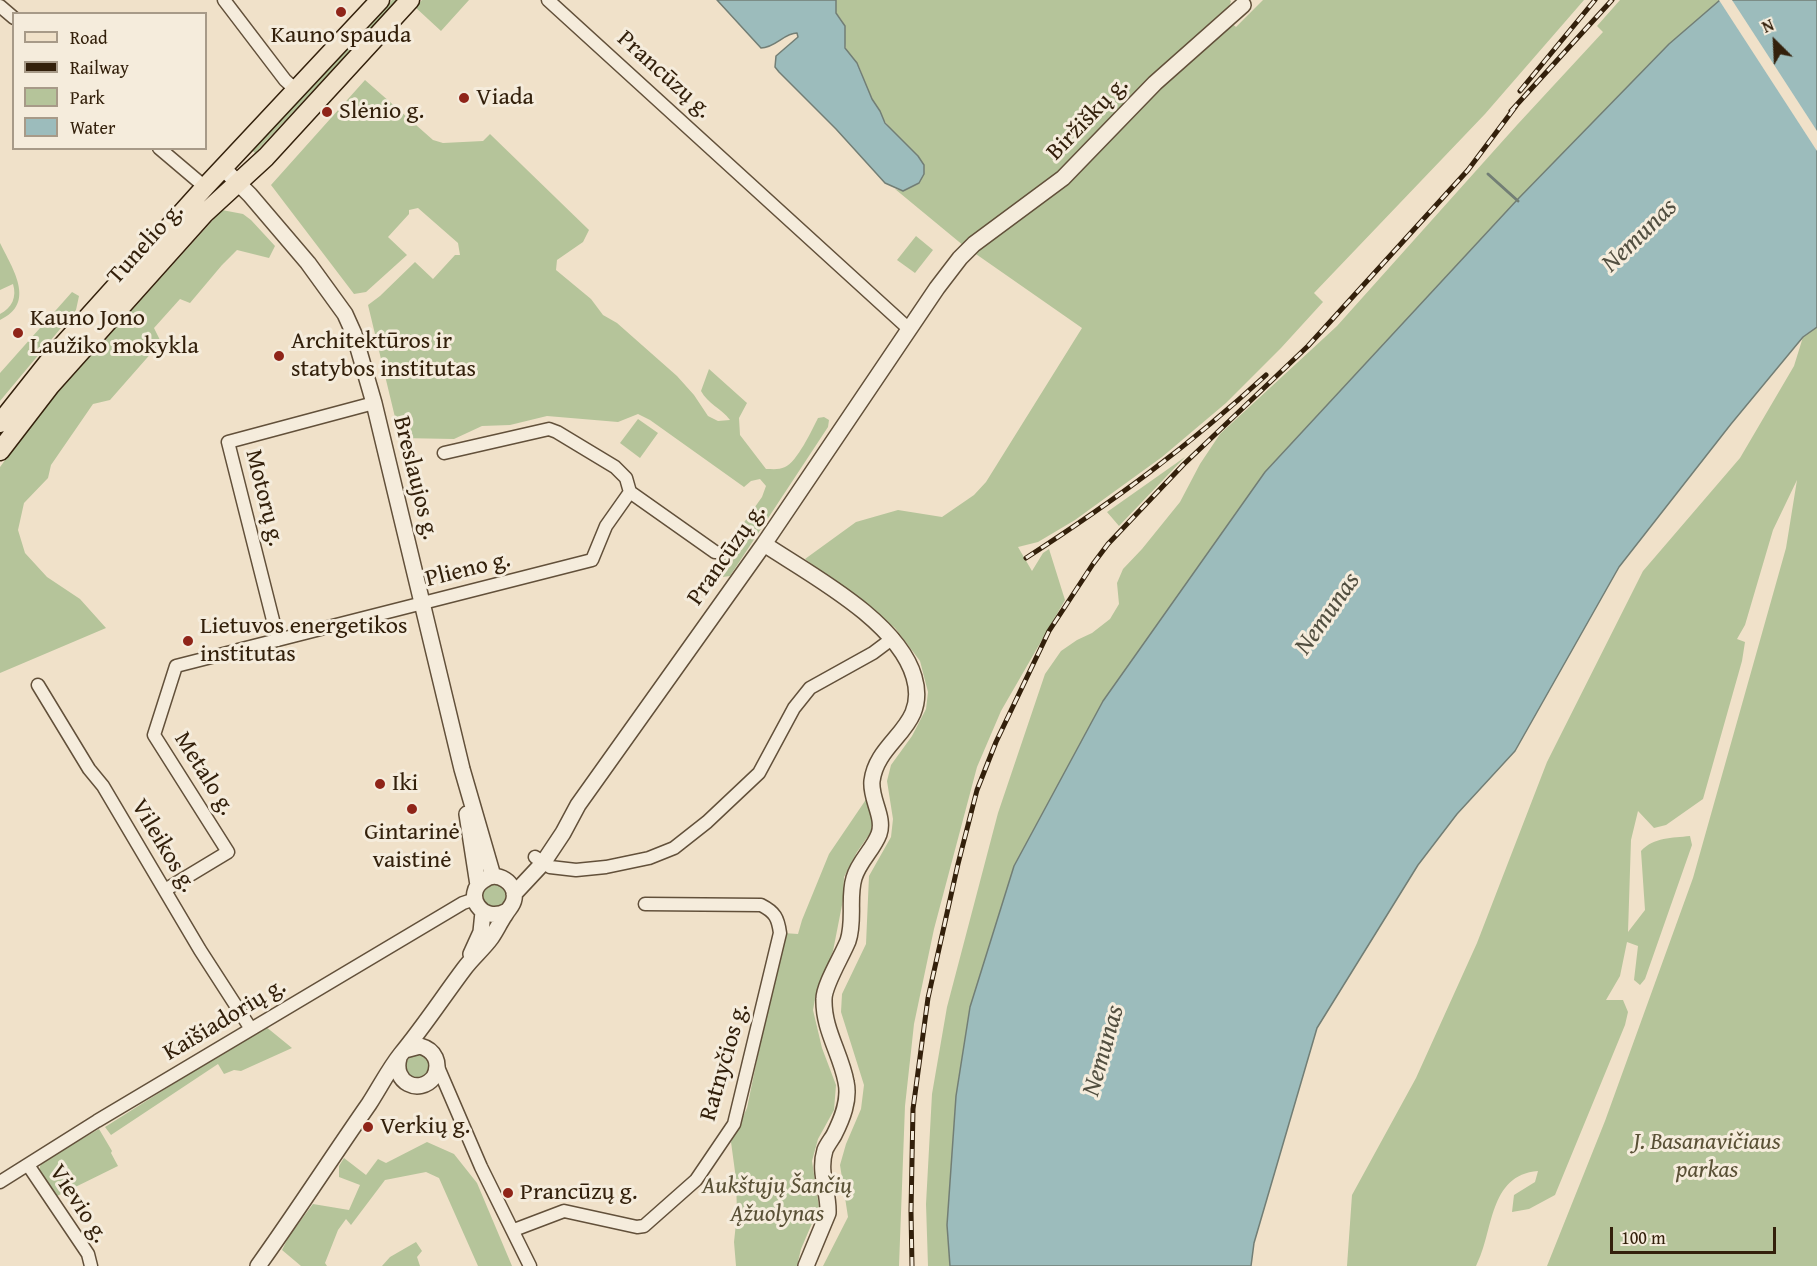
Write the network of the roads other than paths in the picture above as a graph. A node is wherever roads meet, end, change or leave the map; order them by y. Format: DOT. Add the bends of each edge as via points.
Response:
graph roads {
  1 [pos="224,0"];
  2 [pos="380,0"];
  3 [pos="410,0"];
  4 [pos="548,0"];
  5 [pos="1243,4"];
  6 [pos="0,6"];
  7 [pos="12,16"];
  8 [pos="297,91"];
  9 [pos="161,150"];
  10 [pos="223,168"];
  11 [pos="238,183"];
  12 [pos="205,187"];
  13 [pos="960,258"];
  14 [pos="909,329"];
  15 [pos="374,404"];
  16 [pos="0,423"];
  17 [pos="0,450"];
  18 [pos="444,453"];
  19 [pos="630,492"];
  20 [pos="764,544"];
  21 [pos="715,552"];
  22 [pos="422,603"];
  23 [pos="893,638"];
  24 [pos="278,640"];
  25 [pos="38,685"];
  26 [pos="462,769"];
  27 [pos="539,860"];
  28 [pos="499,878"];
  29 [pos="165,890"];
  30 [pos="514,894"];
  31 [pos="478,899"];
  32 [pos="645,904"];
  33 [pos="507,911"];
  34 [pos="465,967"];
  35 [pos="435,1011"];
  36 [pos="251,1029"];
  37 [pos="429,1049"];
  38 [pos="402,1053"];
  39 [pos="438,1067"];
  40 [pos="406,1083"];
  41 [pos="427,1084"];
  42 [pos="450,1098"];
  43 [pos="371,1101"];
  44 [pos="28,1165"];
  45 [pos="0,1182"];
  46 [pos="514,1230"];
  47 [pos="92,1266"];
  48 [pos="258,1266"];
  49 [pos="530,1266"];
  50 [pos="806,1266"];
  1 -- 8 [label="street"];
  2 -- 8 [label="main road, Tunelio g."];
  3 -- 11 [label="main road, Tunelio g."];
  4 -- 14 [label="street, Prancūzų g."];
  5 -- 13 [label="street, Biržiškų g." via="1155,82 1063,178"];
  6 -- 7 [label="street"];
  8 -- 10 [label="main road, Tunelio g."];
  9 -- 12 [label="street"];
  10 -- 11 [label="street, Breslaujos g."];
  10 -- 12 [label="main road, Tunelio g."];
  11 -- 15 [label="street, Breslaujos g." via="308,263 345,314"];
  11 -- 17 [label="main road, Tunelio g." via="205,213 58,377"];
  12 -- 16 [label="main road, Tunelio g." via="53,356"];
  13 -- 14 [label="street, Prancūzų g."];
  14 -- 20 [label="street, Prancūzų g."];
  15 -- 22 [label="street, Breslaujos g."];
  15 -- 24 [label="street, Motorų g." via="228,442"];
  18 -- 19 [label="street" via="549,429 615,467 626,478"];
  19 -- 21 [label="street"];
  19 -- 22 [label="street, Plieno g." via="606,526 592,560"];
  20 -- 23 [label="street" via="840,594"];
  20 -- 27 [label="street, Prancūzų g." via="578,805 563,833"];
  22 -- 24 [label="street, Plieno g."];
  22 -- 26 [label="street, Breslaujos g."];
  23 -- 27 [label="street" via="810,688 794,708 759,773 674,848 649,858 576,870 560,870"];
  23 -- 50 [label="street" via="912,668 917,704 874,771 871,784 881,823 879,835 854,877 848,940 824,997 847,1100 822,1162 829,1205 826,1222"];
  24 -- 29 [label="street, Metalo g." via="177,666 154,735 228,852"];
  25 -- 29 [label="street, Vileikos g."];
  26 -- 28 [label="street, Breslaujos g."];
  26 -- 31 [label="street, Breslaujos g."];
  27 -- 28 [label="street, Prancūzų g." via="521,872"];
  27 -- 30 [label="street, Prancūzų g."];
  28 -- 30 [label="street" via="513,888"];
  28 -- 31 [label="street" via="487,878"];
  29 -- 36 [label="street, Vileikos g."];
  30 -- 33 [label="street"];
  31 -- 33 [label="street" via="495,916"];
  31 -- 34 [label="street" via="481,932"];
  31 -- 36 [label="street, Kaišiadorių g." via="463,903"];
  32 -- 46 [label="street, Ratnyčios g." via="761,905 778,919 780,933 734,1124 696,1180 644,1226 564,1211"];
  33 -- 34 [label="street" via="492,937"];
  34 -- 35 [label="street"];
  35 -- 37 [label="street" via="428,1034"];
  35 -- 38 [label="street"];
  36 -- 44 [label="street, Kaišiadorių g."];
  37 -- 38 [label="street" via="420,1046"];
  37 -- 39 [label="street"];
  38 -- 40 [label="street" via="397,1069"];
  38 -- 43 [label="street"];
  39 -- 41 [label="street"];
  39 -- 42 [label="street"];
  40 -- 41 [label="street"];
  40 -- 43 [label="street"];
  41 -- 42 [label="street"];
  42 -- 46 [label="street"];
  43 -- 48 [label="street"];
  44 -- 45 [label="street, Kaišiadorių g."];
  44 -- 47 [label="street, Vievio g." via="88,1254"];
  46 -- 49 [label="street"];
}
